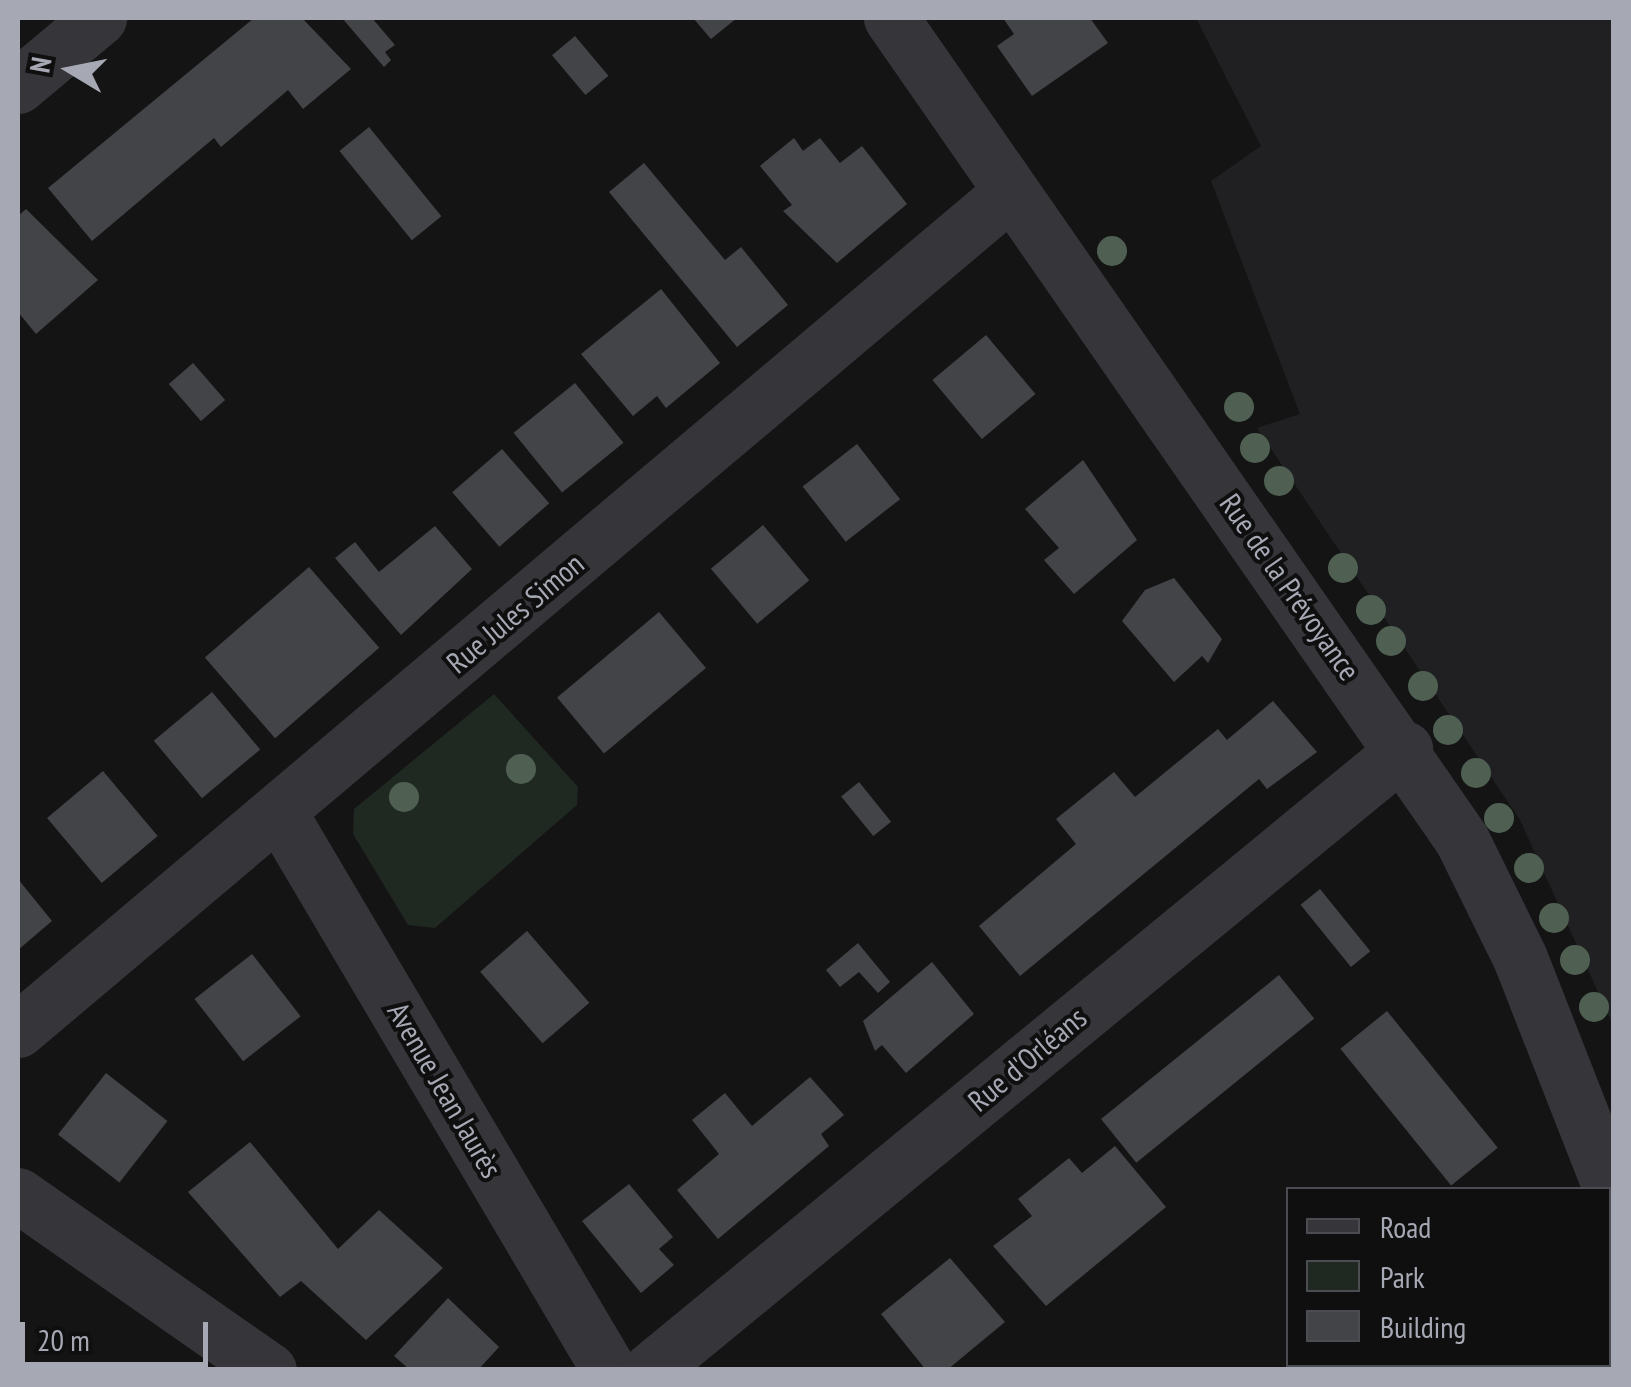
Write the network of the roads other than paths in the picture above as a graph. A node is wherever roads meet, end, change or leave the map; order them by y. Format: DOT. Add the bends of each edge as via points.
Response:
graph roads {
  1 [pos="99,18"];
  2 [pos="891,18"];
  3 [pos="18,86"];
  4 [pos="1010,192"];
  5 [pos="1405,749"];
  6 [pos="279,812"];
  7 [pos="18,1030"];
  8 [pos="1610,1187"];
  9 [pos="18,1195"];
  10 [pos="269,1370"];
  11 [pos="609,1370"];
  12 [pos="650,1370"];
  1 -- 3 [label="street"];
  2 -- 4 [label="street, Rue de la Prévoyance"];
  4 -- 5 [label="street, Rue de la Prévoyance"];
  4 -- 6 [label="street, Rue Jules Simon"];
  5 -- 8 [label="street, Rue de la Prévoyance" via="1520,958"];
  5 -- 12 [label="street, Rue d'Orléans"];
  6 -- 7 [label="street, Rue Jules Simon"];
  6 -- 11 [label="street, Avenue Jean Jaurès"];
  9 -- 10 [label="street"];
}
